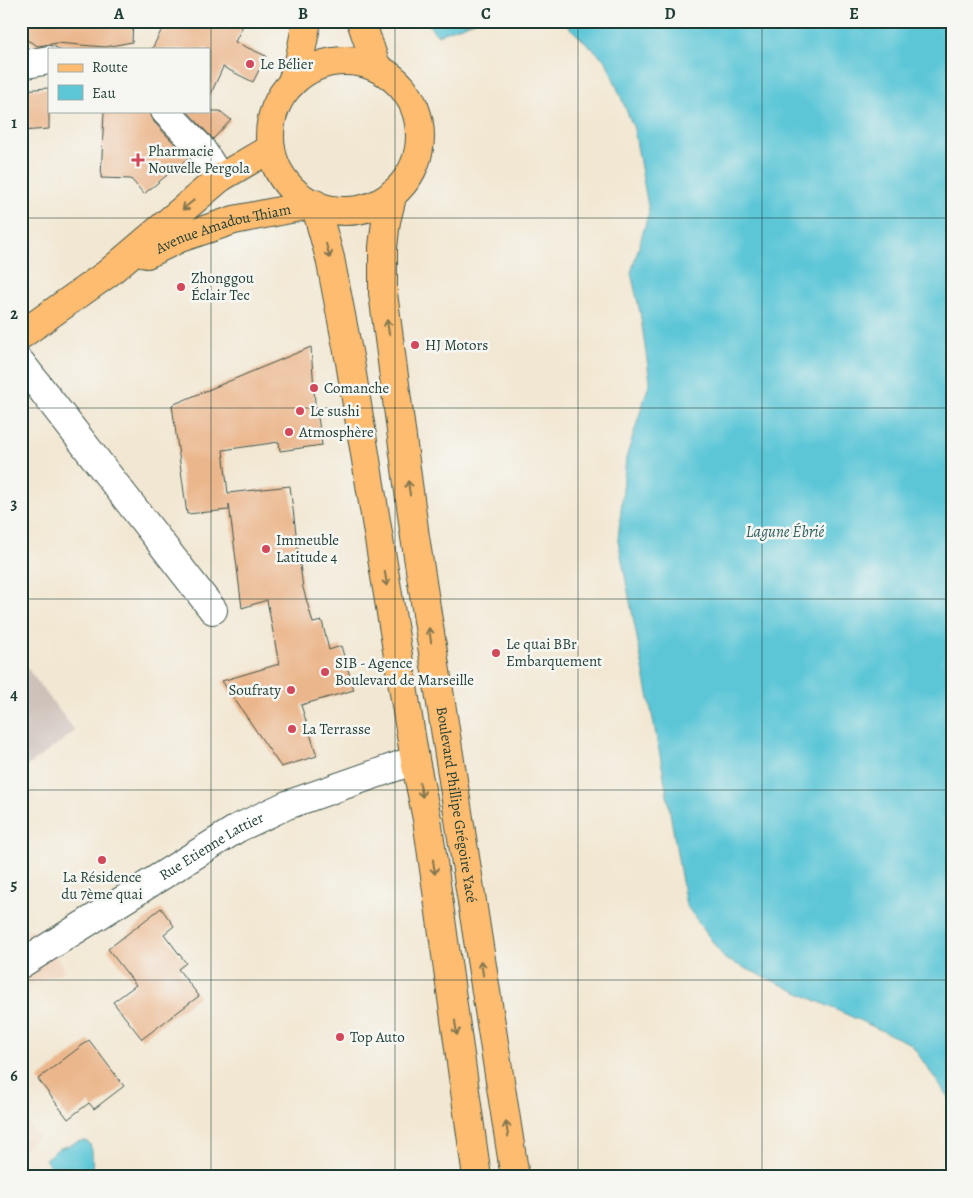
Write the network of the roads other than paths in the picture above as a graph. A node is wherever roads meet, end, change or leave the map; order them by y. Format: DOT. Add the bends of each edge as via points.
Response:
graph roads {
  1 [pos="307,21"];
  2 [pos="361,21"];
  3 [pos="48,60"];
  4 [pos="21,64"];
  5 [pos="377,68"];
  6 [pos="291,84"];
  7 [pos="166,112"];
  8 [pos="271,148"];
  9 [pos="220,178"];
  10 [pos="393,193"];
  11 [pos="315,204"];
  12 [pos="107,274"];
  13 [pos="21,335"];
  14 [pos="21,363"];
  15 [pos="213,610"];
  16 [pos="415,760"];
  17 [pos="21,964"];
  18 [pos="476,1177"];
  19 [pos="515,1177"];
  1 -- 6 [label="main road"];
  2 -- 5 [label="main road"];
  3 -- 4 [label="street"];
  5 -- 6 [label="main road" via="338,61 312,68"];
  5 -- 10 [label="main road" via="406,92 420,126 420,145 415,163 406,180"];
  6 -- 8 [label="main road" via="280,98 274,114"];
  7 -- 9 [label="street" via="200,148"];
  8 -- 9 [label="main road, Avenue Amadou Thiam"];
  8 -- 11 [label="main road" via="286,182"];
  9 -- 12 [label="main road, Avenue Amadou Thiam, one-way"];
  10 -- 11 [label="main road" via="376,204 356,210 335,210"];
  19 -- 10 [label="main road, Boulevard Phillipe Grégoire Yacé, one-way" via="415,537 383,293 383,248"];
  11 -- 12 [label="main road, Avenue Amadou Thiam" via="234,220 180,238"];
  11 -- 16 [label="main road, one-way" via="330,258 350,362"];
  12 -- 13 [label="main road, Avenue Amadou Thiam"];
  14 -- 15 [label="street"];
  16 -- 17 [label="street, Rue Etienne Lattier" via="287,806 238,828"];
  16 -- 18 [label="main road, one-way" via="427,819"];
}
